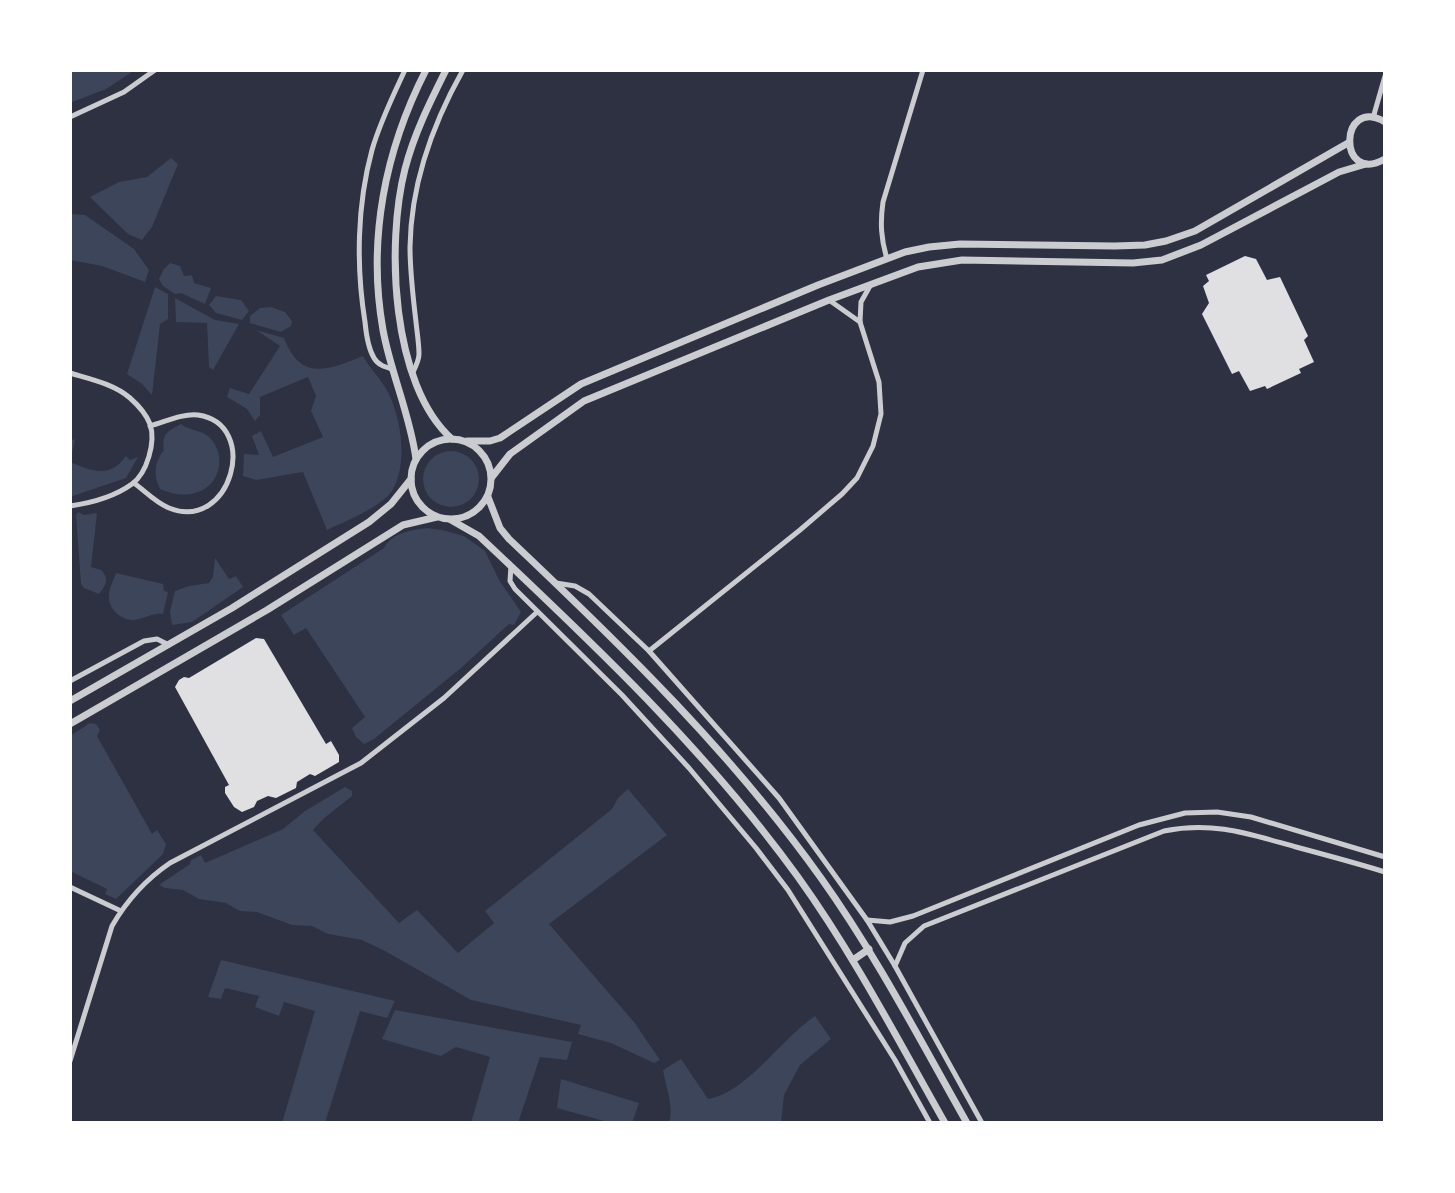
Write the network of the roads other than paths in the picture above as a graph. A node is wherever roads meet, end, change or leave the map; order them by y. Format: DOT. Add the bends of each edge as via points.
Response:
graph roads {
  1 [pos="155,70"];
  2 [pos="405,70"];
  3 [pos="426,70"];
  4 [pos="446,70"];
  5 [pos="463,70"];
  6 [pos="923,70"];
  7 [pos="1385,76"];
  8 [pos="70,117"];
  9 [pos="1373,118"];
  10 [pos="1385,122"];
  11 [pos="1348,143"];
  12 [pos="1385,160"];
  13 [pos="1366,163"];
  14 [pos="887,259"];
  15 [pos="871,285"];
  16 [pos="829,300"];
  17 [pos="860,322"];
  18 [pos="392,369"];
  19 [pos="70,373"];
  20 [pos="412,374"];
  21 [pos="150,426"];
  22 [pos="452,439"];
  23 [pos="467,441"];
  24 [pos="416,459"];
  25 [pos="492,477"];
  26 [pos="411,479"];
  27 [pos="134,483"];
  28 [pos="488,497"];
  29 [pos="70,506"];
  30 [pos="437,517"];
  31 [pos="450,520"];
  32 [pos="511,566"];
  33 [pos="556,583"];
  34 [pos="536,613"];
  35 [pos="169,645"];
  36 [pos="649,651"];
  37 [pos="70,681"];
  38 [pos="70,701"];
  39 [pos="70,724"];
  40 [pos="1375,854"];
  41 [pos="1385,857"];
  42 [pos="1371,868"];
  43 [pos="1385,872"];
  44 [pos="70,887"];
  45 [pos="121,911"];
  46 [pos="867,920"];
  47 [pos="869,950"];
  48 [pos="853,960"];
  49 [pos="895,966"];
  50 [pos="70,1061"];
  51 [pos="930,1123"];
  52 [pos="946,1123"];
  53 [pos="967,1123"];
  54 [pos="982,1123"];
  1 -- 8 [label="street" via="124,92"];
  2 -- 18 [label="street" via="372,151 360,228 366,334 373,357"];
  3 -- 18 [label="street" via="398,133 379,223 379,300"];
  4 -- 20 [label="street" via="413,143 399,200 399,308"];
  5 -- 20 [label="street" via="429,144 412,213 410,248 419,354"];
  6 -- 14 [label="street" via="883,202 882,241"];
  7 -- 9 [label="street"];
  9 -- 10 [label="street"];
  9 -- 11 [label="street" via="1358,122"];
  11 -- 13 [label="street" via="1354,156"];
  11 -- 14 [label="street" via="1195,231 1166,241 1115,247 960,244"];
  12 -- 13 [label="street"];
  13 -- 15 [label="street" via="1162,260 962,260 918,267"];
  14 -- 23 [label="street" via="581,384 500,438"];
  15 -- 16 [label="street"];
  15 -- 17 [label="street" via="861,302"];
  16 -- 17 [label="street"];
  16 -- 25 [label="street" via="584,401 510,454"];
  17 -- 36 [label="street" via="879,382 881,414 873,446 857,478 800,530"];
  18 -- 24 [label="street" via="411,426"];
  19 -- 21 [label="street" via="129,397"];
  20 -- 22 [label="street" via="433,418"];
  21 -- 27 [label="street" via="148,456"];
  21 -- 27 [label="street" via="190,414 219,424 231,443 229,480 205,509 183,512 162,505"];
  22 -- 23 [label="street"];
  22 -- 24 [label="street" via="431,444"];
  23 -- 25 [label="street" via="484,456"];
  24 -- 26 [label="street"];
  25 -- 28 [label="street"];
  26 -- 30 [label="street" via="418,502"];
  26 -- 35 [label="street" via="369,522"];
  27 -- 29 [label="street" via="105,498"];
  28 -- 31 [label="street" via="472,514"];
  28 -- 33 [label="street" via="500,528"];
  30 -- 31 [label="street"];
  30 -- 39 [label="street" via="403,525"];
  31 -- 32 [label="street" via="479,536"];
  32 -- 34 [label="street" via="512,585"];
  32 -- 48 [label="street" via="633,683 712,768 774,846"];
  33 -- 36 [label="street" via="589,594"];
  33 -- 47 [label="street" via="652,677 756,792"];
  34 -- 45 [label="street" via="444,698 361,763 170,863 146,881"];
  34 -- 51 [label="street" via="630,704 723,808 788,890"];
  35 -- 37 [label="street" via="157,639 144,641"];
  35 -- 38 [label="street"];
  36 -- 46 [label="street" via="779,798"];
  40 -- 41 [label="street"];
  40 -- 42 [label="street"];
  40 -- 46 [label="street" via="1251,817 1185,813 1139,825 913,916 890,922"];
  42 -- 43 [label="street"];
  42 -- 49 [label="street" via="1231,830 1204,826 1164,831 924,926 905,943"];
  44 -- 45 [label="street"];
  45 -- 50 [label="street" via="106,942"];
  46 -- 49 [label="street"];
  47 -- 48 [label="street"];
  47 -- 53 [label="street"];
  48 -- 52 [label="street"];
  49 -- 54 [label="street"];
}
